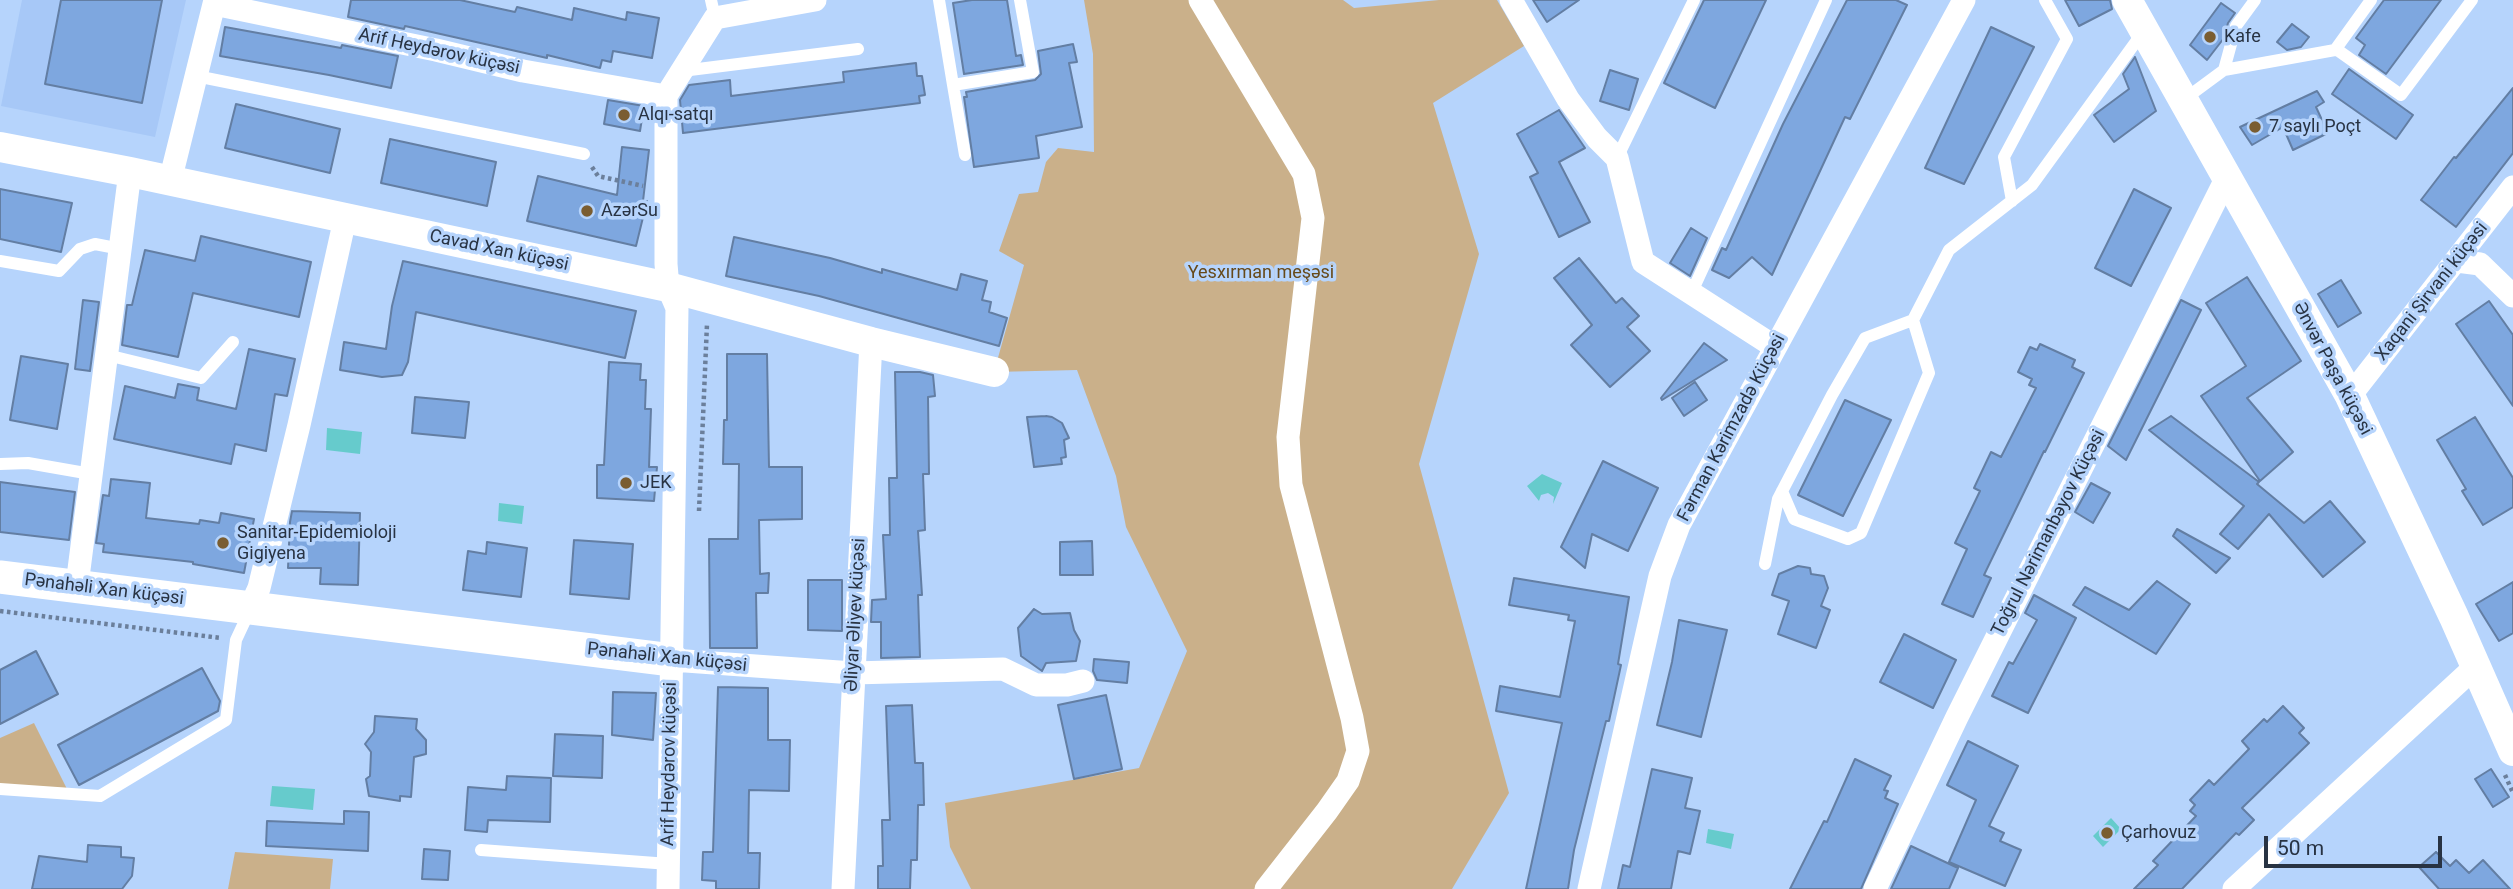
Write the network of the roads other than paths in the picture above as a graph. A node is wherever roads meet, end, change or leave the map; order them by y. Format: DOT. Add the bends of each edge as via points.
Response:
graph roads {
  1 [pos="815,0"];
  2 [pos="939,0"];
  3 [pos="1020,0"];
  4 [pos="1200,0"];
  5 [pos="1511,0"];
  6 [pos="1694,0"];
  7 [pos="1826,0"];
  8 [pos="1964,0"];
  9 [pos="2045,0"];
  10 [pos="2126,0"];
  11 [pos="2255,0"];
  12 [pos="2371,0"];
  13 [pos="2472,0"];
  14 [pos="214,2"];
  15 [pos="713,9"];
  16 [pos="2143,32"];
  17 [pos="858,49"];
  18 [pos="2336,49"];
  19 [pos="682,71"];
  20 [pos="2224,71"];
  21 [pos="196,76"];
  22 [pos="953,85"];
  23 [pos="666,96"];
  24 [pos="2182,102"];
  25 [pos="0,146"];
  26 [pos="584,154"];
  27 [pos="965,155"];
  28 [pos="1617,158"];
  29 [pos="130,172"];
  30 [pos="2226,179"];
  31 [pos="170,181"];
  32 [pos="2513,187"];
  33 [pos="2012,201"];
  34 [pos="345,219"];
  35 [pos="121,249"];
  36 [pos="0,261"];
  37 [pos="2457,261"];
  38 [pos="668,287"];
  39 [pos="1691,294"];
  40 [pos="2513,296"];
  41 [pos="1913,320"];
  42 [pos="233,342"];
  43 [pos="871,342"];
  44 [pos="1775,347"];
  45 [pos="107,355"];
  46 [pos="994,372"];
  47 [pos="2350,396"];
  48 [pos="0,464"];
  49 [pos="91,474"];
  50 [pos="1782,491"];
  51 [pos="1765,564"];
  52 [pos="0,577"];
  53 [pos="77,585"];
  54 [pos="250,608"];
  55 [pos="672,660"];
  56 [pos="2476,666"];
  57 [pos="853,673"];
  58 [pos="1083,681"];
  59 [pos="2513,751"];
  60 [pos="0,789"];
  61 [pos="481,850"];
  62 [pos="669,864"];
  63 [pos="668,889"];
  64 [pos="843,889"];
  65 [pos="1265,889"];
  66 [pos="1589,889"];
  67 [pos="1875,889"];
  68 [pos="2234,889"];
  1 -- 15 [label="street"];
  2 -- 22 [label="lane"];
  3 -- 22 [label="lane" via="1033,72"];
  4 -- 65 [label="street" via="1304,174 1313,218 1288,438 1291,485 1358,751 1348,781 1334,802"];
  5 -- 28 [label="street" via="1568,99"];
  6 -- 28 [label="lane"];
  7 -- 39 [label="lane"];
  8 -- 44 [label="street, Fərman Kərimzadə Küçəsi"];
  9 -- 33 [label="lane" via="2067,39 2004,157"];
  10 -- 16 [label="street, Ənvər Paşa küçəsi"];
  11 -- 20 [label="lane" via="2236,26"];
  12 -- 18 [label="lane"];
  13 -- 18 [label="lane" via="2401,95"];
  14 -- 21 [label="street"];
  14 -- 23 [label="street, Arif Heydərov küçəsi" via="523,71"];
  15 -- 19 [label="street"];
  16 -- 24 [label="street, Ənvər Paşa küçəsi"];
  16 -- 33 [label="lane" via="2032,185"];
  17 -- 19 [label="lane"];
  18 -- 20 [label="lane"];
  19 -- 23 [label="street"];
  20 -- 24 [label="lane"];
  21 -- 26 [label="lane"];
  21 -- 31 [label="street"];
  22 -- 27 [label="lane"];
  23 -- 38 [label="street, Arif Heydərov küçəsi"];
  24 -- 30 [label="street, Ənvər Paşa küçəsi"];
  25 -- 29 [label="street, Cavad Xan küçəsi"];
  28 -- 39 [label="street" via="1643,262"];
  29 -- 31 [label="street, Cavad Xan küçəsi"];
  29 -- 35 [label="street"];
  30 -- 47 [label="street, Ənvər Paşa küçəsi"];
  30 -- 67 [label="street, Toğrul Nərimanbəyov Küçəsi"];
  31 -- 34 [label="street, Cavad Xan küçəsi"];
  32 -- 37 [label="street, Xaqani Şirvani küçəsi"];
  33 -- 41 [label="lane" via="1949,250"];
  34 -- 38 [label="street, Cavad Xan küçəsi"];
  34 -- 54 [label="street" via="259,588"];
  35 -- 36 [label="lane" via="95,244 80,249 59,271"];
  35 -- 45 [label="street"];
  37 -- 40 [label="street" via="2480,264"];
  37 -- 47 [label="street, Xaqani Şirvani küçəsi"];
  38 -- 43 [label="street, Cavad Xan küçəsi"];
  38 -- 55 [label="street, Arif Heydərov küçəsi" via="677,308"];
  39 -- 44 [label="street"];
  41 -- 50 [label="lane" via="1865,338"];
  41 -- 50 [label="lane" via="1930,373 1861,533 1848,539 1794,519"];
  42 -- 45 [label="lane" via="201,378"];
  43 -- 46 [label="street, Cavad Xan küçəsi"];
  43 -- 57 [label="street, Əliyar Əliyev küçəsi"];
  44 -- 66 [label="street, Fərman Kərimzadə Küçəsi" via="1679,524 1660,576"];
  45 -- 49 [label="street"];
  47 -- 56 [label="street, Ənvər Paşa küçəsi"];
  48 -- 49 [label="lane" via="28,463"];
  49 -- 53 [label="street"];
  50 -- 51 [label="lane"];
  52 -- 53 [label="main road, Pənahəli Xan küçəsi"];
  53 -- 54 [label="main road, Pənahəli Xan küçəsi"];
  54 -- 55 [label="main road, Pənahəli Xan küçəsi"];
  54 -- 60 [label="lane" via="236,640 226,720 100,796"];
  55 -- 57 [label="street, Pənahəli Xan küçəsi"];
  55 -- 62 [label="street, Arif Heydərov küçəsi"];
  56 -- 59 [label="street, Ənvər Paşa küçəsi"];
  56 -- 68 [label="street"];
  57 -- 58 [label="street, Pənahəli Xan küçəsi" via="1003,670 1037,685"];
  57 -- 64 [label="street, Əliyar Əliyev küçəsi"];
  61 -- 62 [label="lane"];
  62 -- 63 [label="street, Arif Heydərov küçəsi"];
}
